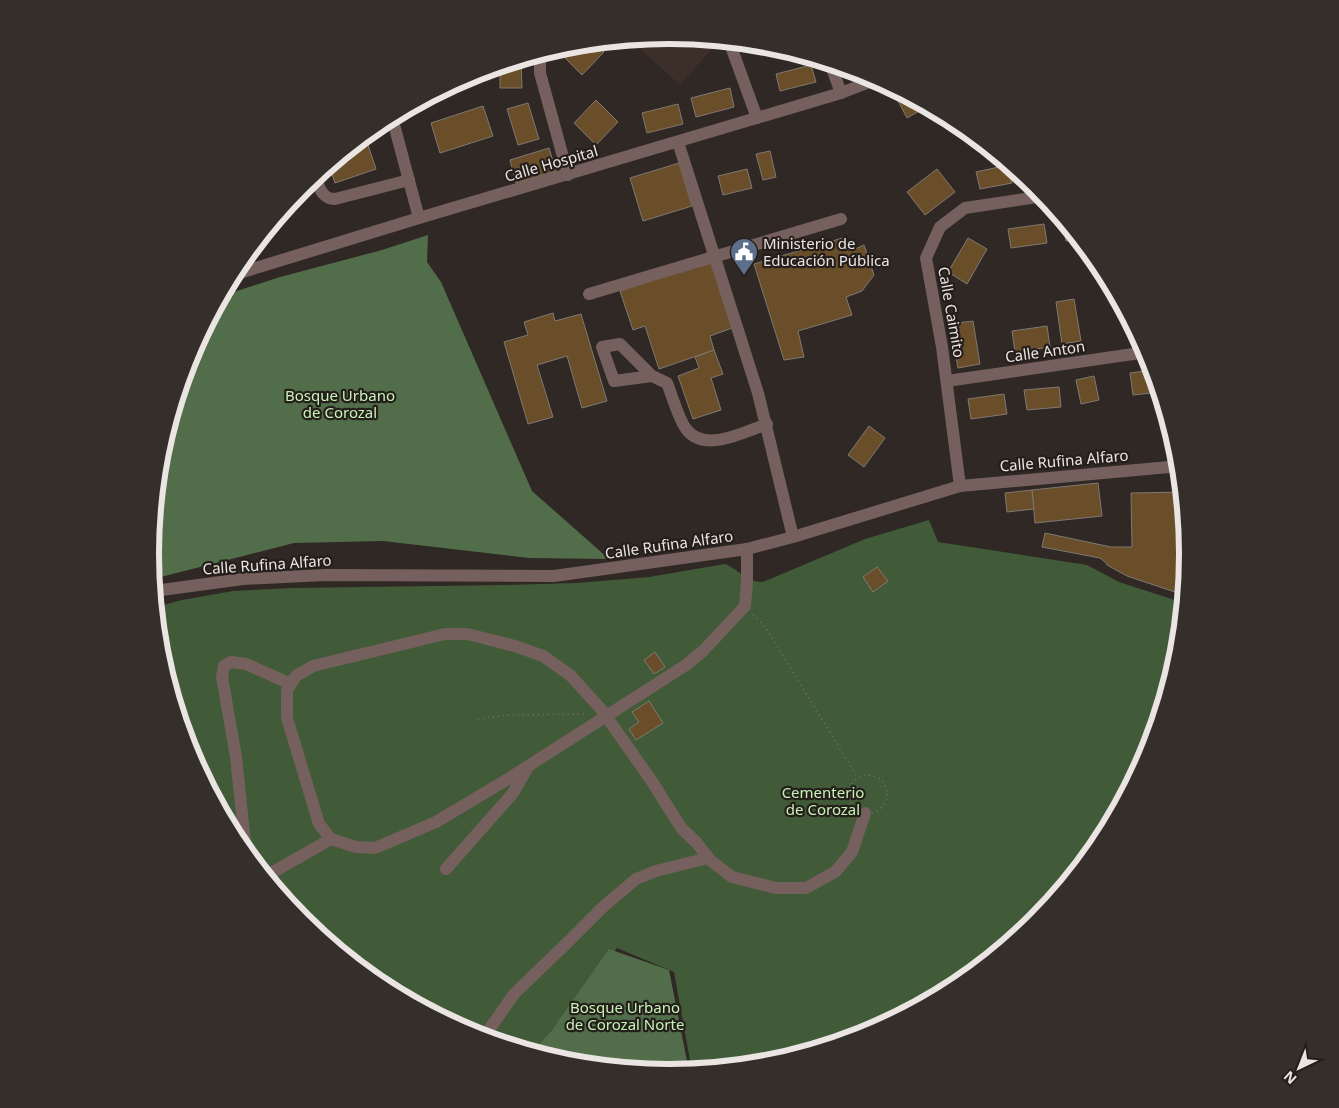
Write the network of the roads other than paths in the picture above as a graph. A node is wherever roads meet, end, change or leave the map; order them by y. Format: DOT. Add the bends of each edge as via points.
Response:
graph roads {
  1 [pos="730,47"];
  2 [pos="540,60"];
  3 [pos="833,71"];
  4 [pos="866,83"];
  5 [pos="841,93"];
  6 [pos="757,118"];
  7 [pos="394,125"];
  8 [pos="678,142"];
  9 [pos="568,175"];
  10 [pos="409,180"];
  11 [pos="318,184"];
  12 [pos="1034,197"];
  13 [pos="419,218"];
  14 [pos="841,219"];
  15 [pos="714,257"];
  16 [pos="245,271"];
  17 [pos="589,294"];
  18 [pos="1138,353"];
  19 [pos="652,376"];
  20 [pos="947,381"];
  21 [pos="767,424"];
  22 [pos="1172,467"];
  23 [pos="960,486"];
  24 [pos="793,538"];
  25 [pos="747,550"];
  26 [pos="160,591"];
  27 [pos="291,684"];
  28 [pos="604,712"];
  29 [pos="530,765"];
  30 [pos="865,813"];
  31 [pos="244,836"];
  32 [pos="332,839"];
  33 [pos="708,858"];
  34 [pos="446,869"];
  35 [pos="272,873"];
  36 [pos="489,1031"];
  1 -- 6 [label="street"];
  2 -- 9 [label="street" via="540,73"];
  3 -- 5 [label="street"];
  4 -- 5 [label="street, Calle Hospital"];
  5 -- 6 [label="street, Calle Hospital"];
  6 -- 8 [label="street, Calle Hospital"];
  7 -- 10 [label="street"];
  8 -- 9 [label="street, Calle Hospital"];
  8 -- 15 [label="street"];
  9 -- 13 [label="street, Calle Hospital"];
  10 -- 11 [label="street" via="335,199 329,199"];
  10 -- 13 [label="street"];
  12 -- 20 [label="street, Calle Caimito" via="965,208 940,227 926,258"];
  13 -- 16 [label="street, Calle Hospital"];
  14 -- 15 [label="street"];
  15 -- 17 [label="street"];
  15 -- 21 [label="street"];
  18 -- 20 [label="street, Calle Anton"];
  19 -- 21 [label="street" via="667,383 686,429 697,440 712,442"];
  20 -- 23 [label="street, Calle Caimito"];
  21 -- 24 [label="street"];
  22 -- 23 [label="street, Calle Rufina Alfaro"];
  23 -- 24 [label="street, Calle Rufina Alfaro"];
  24 -- 25 [label="street, Calle Rufina Alfaro"];
  25 -- 26 [label="street, Calle Rufina Alfaro" via="554,576 325,575 243,580"];
  25 -- 28 [label="street" via="744,606 686,665"];
  27 -- 28 [label="street" via="296,676 314,666 445,634 467,634 543,656 570,675"];
  27 -- 31 [label="street" via="246,664 231,662 224,666 222,677 236,757"];
  27 -- 32 [label="street" via="287,690 287,718 319,824"];
  28 -- 29 [label="street"];
  28 -- 33 [label="street" via="682,829"];
  29 -- 32 [label="street" via="436,822 375,848 356,847"];
  29 -- 34 [label="street" via="513,793"];
  30 -- 33 [label="street" via="852,852 835,872 806,888 776,888 732,876"];
  32 -- 35 [label="street"];
  33 -- 36 [label="street" via="656,870 636,879 514,994"];
}
